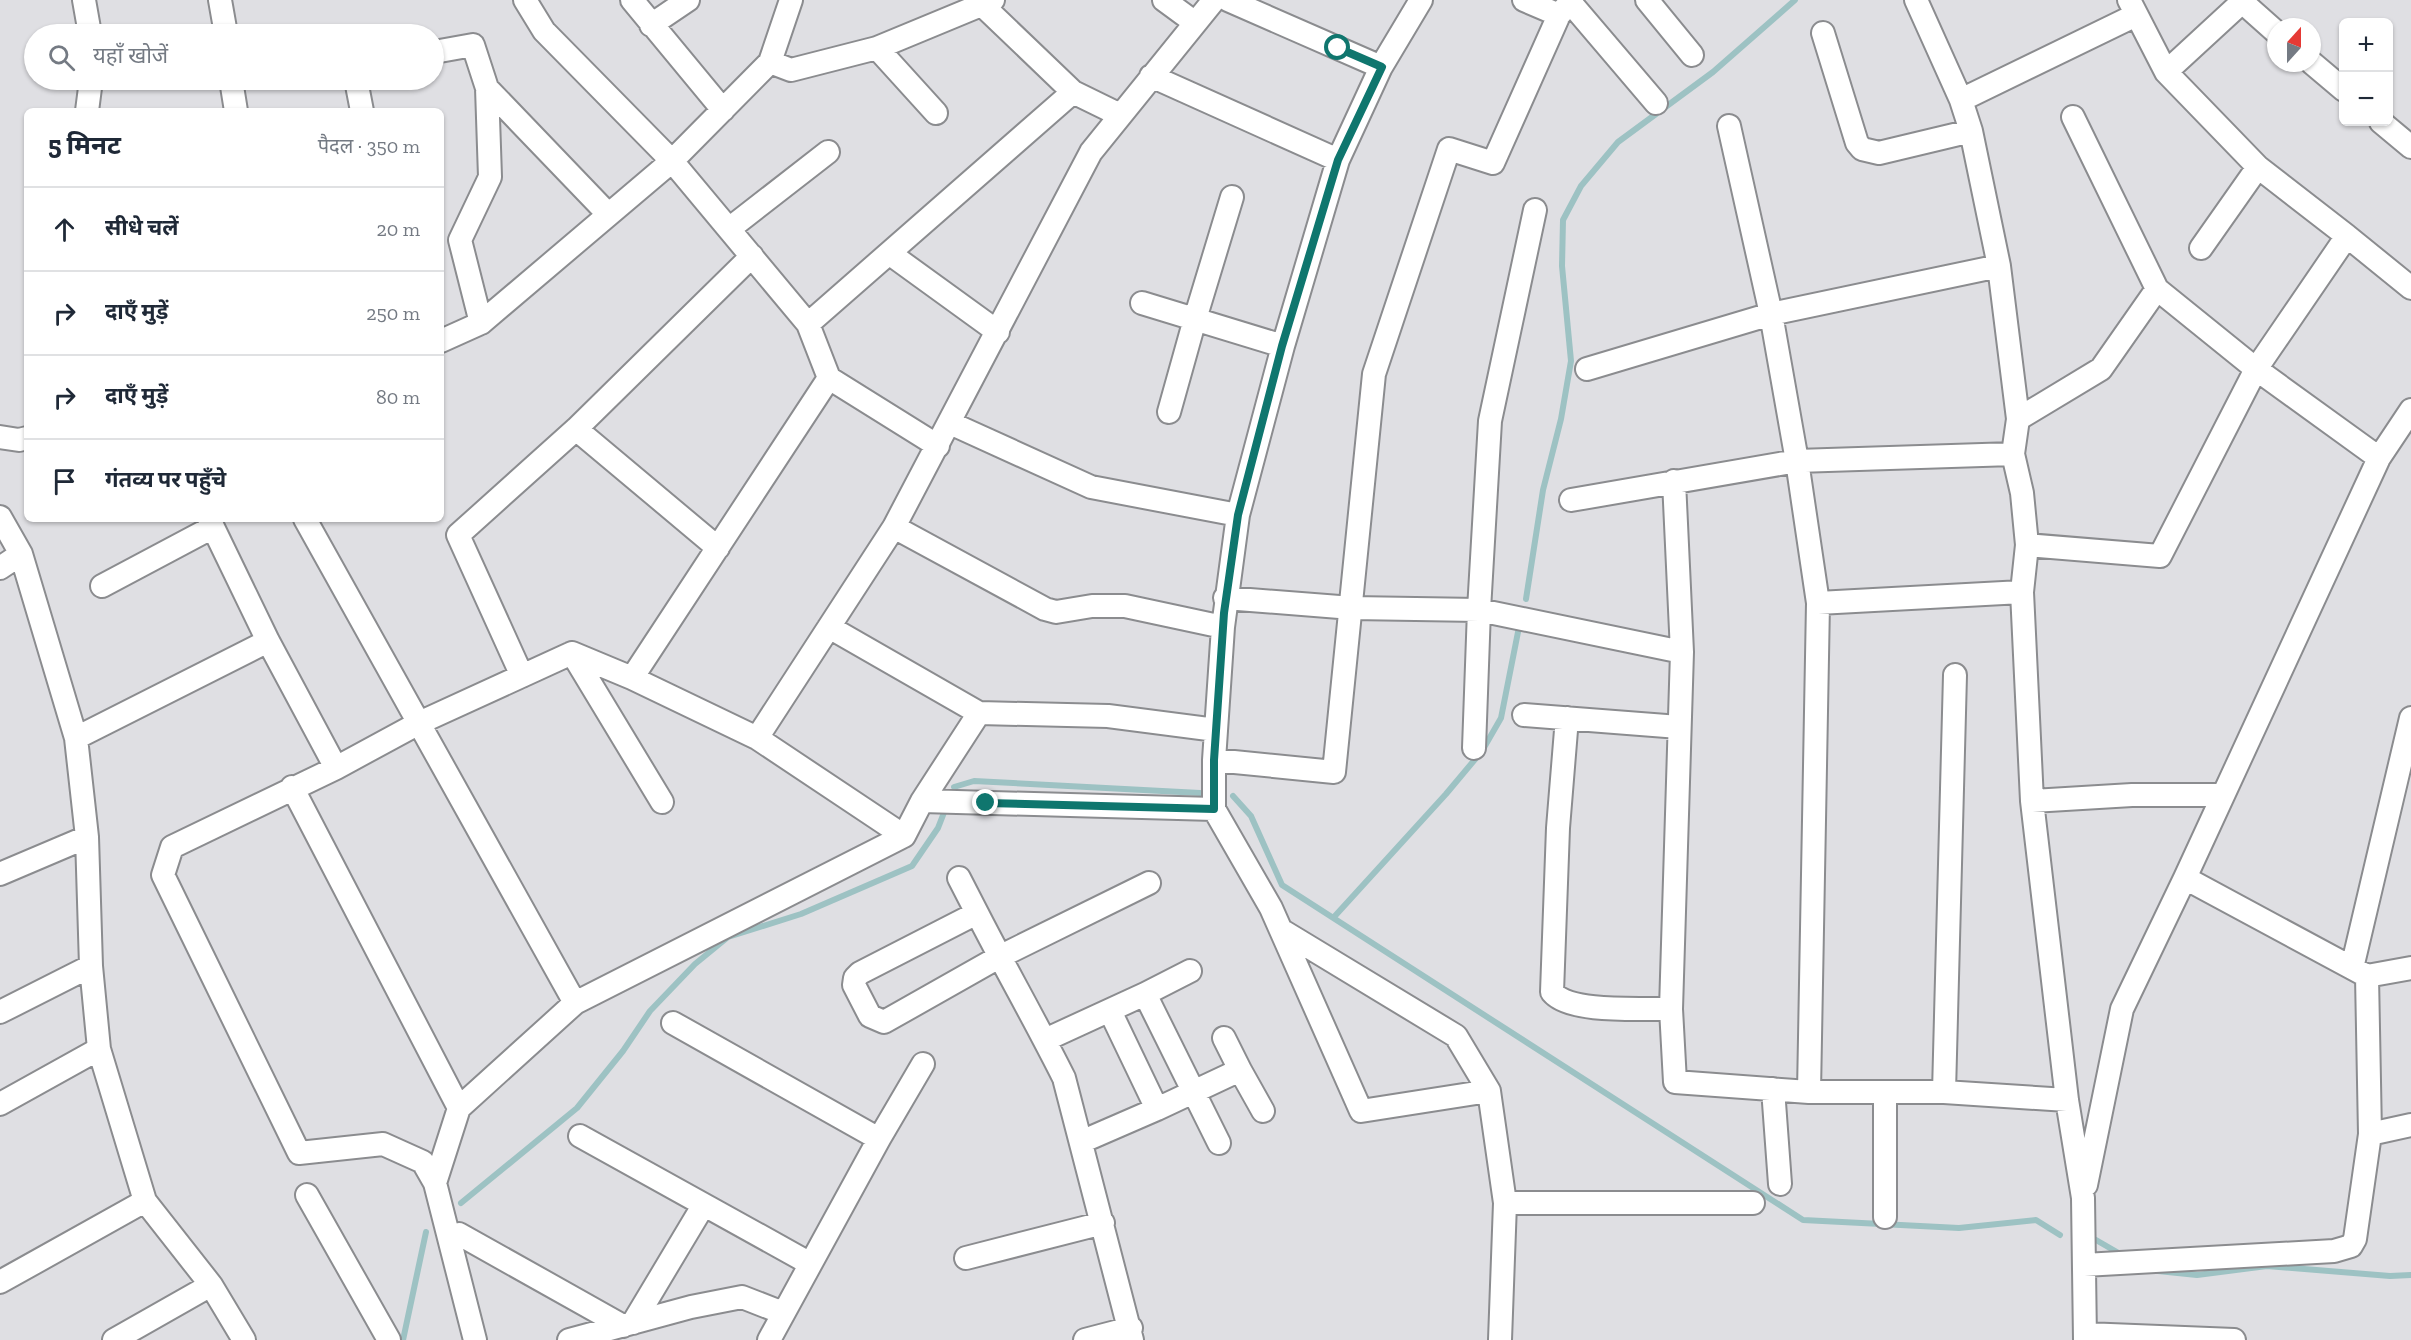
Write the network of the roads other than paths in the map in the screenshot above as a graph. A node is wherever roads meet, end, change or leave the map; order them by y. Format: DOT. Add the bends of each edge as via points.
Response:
graph roads {
  1 [pos="84,0"];
  2 [pos="220,0"];
  3 [pos="525,0"];
  4 [pos="632,0"];
  5 [pos="688,0"];
  6 [pos="791,0"];
  7 [pos="1164,0"];
  8 [pos="1214,0"];
  9 [pos="1228,0"];
  10 [pos="1421,0"];
  11 [pos="1524,0"];
  12 [pos="1647,0"];
  13 [pos="1916,0"];
  14 [pos="984,1"];
  15 [pos="2240,1"];
  16 [pos="1567,6"];
  17 [pos="2133,8"];
  18 [pos="1194,22"];
  19 [pos="88,24"];
  20 [pos="224,24"];
  21 [pos="2267,24"];
  22 [pos="651,26"];
  23 [pos="1823,33"];
  24 [pos="877,48"];
  25 [pos="444,50"];
  26 [pos="1692,55"];
  27 [pos="770,62"];
  28 [pos="1382,67"];
  29 [pos="2321,71"];
  30 [pos="2166,72"];
  31 [pos="1152,76"];
  32 [pos="2339,87"];
  33 [pos="487,88"];
  34 [pos="90,90"];
  35 [pos="233,90"];
  36 [pos="358,90"];
  37 [pos="1073,92"];
  38 [pos="1961,100"];
  39 [pos="1656,103"];
  40 [pos="87,108"];
  41 [pos="236,108"];
  42 [pos="361,108"];
  43 [pos="723,110"];
  44 [pos="936,113"];
  45 [pos="1120,115"];
  46 [pos="2073,117"];
  47 [pos="1730,126"];
  48 [pos="2386,126"];
  49 [pos="1971,131"];
  50 [pos="2411,147"];
  51 [pos="828,152"];
  52 [pos="1338,160"];
  53 [pos="672,161"];
  54 [pos="2258,167"];
  55 [pos="1232,197"];
  56 [pos="1534,210"];
  57 [pos="608,214"];
  58 [pos="729,229"];
  59 [pos="465,230"];
  60 [pos="444,232"];
  61 [pos="2347,236"];
  62 [pos="2201,248"];
  63 [pos="889,253"];
  64 [pos="752,256"];
  65 [pos="1999,266"];
  66 [pos="2411,288"];
  67 [pos="2157,289"];
  68 [pos="1142,303"];
  69 [pos="1771,314"];
  70 [pos="1195,319"];
  71 [pos="481,323"];
  72 [pos="808,324"];
  73 [pos="998,332"];
  74 [pos="444,340"];
  75 [pos="1282,346"];
  76 [pos="1587,369"];
  77 [pos="2256,369"];
  78 [pos="830,378"];
  79 [pos="2411,410"];
  80 [pos="1169,412"];
  81 [pos="2018,419"];
  82 [pos="950,423"];
  83 [pos="576,429"];
  84 [pos="938,446"];
  85 [pos="2013,454"];
  86 [pos="2379,458"];
  87 [pos="1797,461"];
  88 [pos="1674,481"];
  89 [pos="1571,500"];
  90 [pos="1238,515"];
  91 [pos="0,518"];
  92 [pos="307,522"];
  93 [pos="211,523"];
  94 [pos="894,527"];
  95 [pos="2027,545"];
  96 [pos="717,548"];
  97 [pos="21,554"];
  98 [pos="0,568"];
  99 [pos="102,586"];
  100 [pos="2022,592"];
  101 [pos="1226,598"];
  102 [pos="1818,603"];
  103 [pos="1352,608"];
  104 [pos="1479,610"];
  105 [pos="829,627"];
  106 [pos="1223,627"];
  107 [pos="268,641"];
  108 [pos="1682,652"];
  109 [pos="572,653"];
  110 [pos="1955,675"];
  111 [pos="522,676"];
  112 [pos="632,678"];
  113 [pos="979,713"];
  114 [pos="1524,715"];
  115 [pos="1567,718"];
  116 [pos="2411,718"];
  117 [pos="419,723"];
  118 [pos="1679,726"];
  119 [pos="1216,730"];
  120 [pos="76,738"];
  121 [pos="757,738"];
  122 [pos="1474,748"];
  123 [pos="1214,760"];
  124 [pos="336,768"];
  125 [pos="292,787"];
  126 [pos="2223,795"];
  127 [pos="922,801"];
  128 [pos="2032,801"];
  129 [pos="663,802"];
  130 [pos="1214,809"];
  131 [pos="904,836"];
  132 [pos="87,837"];
  133 [pos="0,874"];
  134 [pos="959,878"];
  135 [pos="2186,878"];
  136 [pos="1149,883"];
  137 [pos="977,913"];
  138 [pos="1281,930"];
  139 [pos="999,957"];
  140 [pos="91,966"];
  141 [pos="2411,968"];
  142 [pos="1190,971"];
  143 [pos="2360,972"];
  144 [pos="1145,994"];
  145 [pos="575,1003"];
  146 [pos="1671,1009"];
  147 [pos="1110,1011"];
  148 [pos="0,1012"];
  149 [pos="674,1023"];
  150 [pos="1224,1038"];
  151 [pos="1045,1040"];
  152 [pos="99,1049"];
  153 [pos="923,1064"];
  154 [pos="1240,1070"];
  155 [pos="1773,1089"];
  156 [pos="1489,1091"];
  157 [pos="1194,1092"];
  158 [pos="1809,1092"];
  159 [pos="1885,1092"];
  160 [pos="1944,1092"];
  161 [pos="2067,1100"];
  162 [pos="0,1104"];
  163 [pos="459,1108"];
  164 [pos="1157,1109"];
  165 [pos="1263,1111"];
  166 [pos="2411,1125"];
  167 [pos="2370,1134"];
  168 [pos="580,1136"];
  169 [pos="879,1138"];
  170 [pos="1081,1142"];
  171 [pos="1219,1143"];
  172 [pos="435,1183"];
  173 [pos="1780,1184"];
  174 [pos="307,1196"];
  175 [pos="2083,1198"];
  176 [pos="145,1202"];
  177 [pos="1505,1203"];
  178 [pos="1754,1203"];
  179 [pos="703,1206"];
  180 [pos="1885,1217"];
  181 [pos="1103,1223"];
  182 [pos="459,1234"];
  183 [pos="966,1258"];
  184 [pos="809,1263"];
  185 [pos="2084,1265"];
  186 [pos="0,1282"];
  187 [pos="211,1285"];
  188 [pos="783,1313"];
  189 [pos="628,1324"];
  190 [pos="1131,1334"];
  191 [pos="2085,1337"];
  192 [pos="114,1340"];
  193 [pos="244,1340"];
  194 [pos="389,1340"];
  195 [pos="475,1340"];
  196 [pos="568,1340"];
  197 [pos="769,1340"];
  198 [pos="1085,1340"];
  199 [pos="1500,1340"];
  200 [pos="2234,1340"];
  1 -- 19 [label="street"];
  2 -- 20 [label="street"];
  3 -- 53 [label="street" via="544,31"];
  4 -- 22 [label="street"];
  5 -- 22 [label="street"];
  6 -- 27 [label="street"];
  7 -- 18 [label="street"];
  8 -- 18 [label="street"];
  9 -- 28 [label="street"];
  10 -- 28 [label="street"];
  11 -- 16 [label="street"];
  12 -- 26 [label="street"];
  13 -- 38 [label="street"];
  14 -- 24 [label="street"];
  14 -- 37 [label="street"];
  15 -- 21 [label="street"];
  15 -- 30 [label="street"];
  16 -- 39 [label="street"];
  16 -- 103 [label="street" via="1493,163 1449,149 1374,374"];
  17 -- 30 [label="street"];
  17 -- 38 [label="street"];
  18 -- 31 [label="street"];
  22 -- 43 [label="street"];
  23 -- 49 [label="street" via="1862,149 1880,153"];
  24 -- 27 [label="street" via="791,69"];
  24 -- 44 [label="street"];
  25 -- 33 [label="street" via="472,45"];
  27 -- 43 [label="street"];
  28 -- 52 [label="street"];
  29 -- 32 [label="street"];
  30 -- 54 [label="street"];
  31 -- 45 [label="street"];
  31 -- 52 [label="street"];
  33 -- 57 [label="street"];
  33 -- 59 [label="street" via="490,177"];
  34 -- 40 [label="street"];
  35 -- 41 [label="street"];
  36 -- 42 [label="street"];
  37 -- 45 [label="street"];
  37 -- 63 [label="street"];
  38 -- 49 [label="street"];
  43 -- 53 [label="street"];
  45 -- 73 [label="street" via="1091,152"];
  46 -- 67 [label="street"];
  47 -- 69 [label="street"];
  48 -- 50 [label="street"];
  49 -- 65 [label="street"];
  51 -- 58 [label="street"];
  52 -- 75 [label="street"];
  53 -- 57 [label="street"];
  53 -- 58 [label="street"];
  54 -- 61 [label="street"];
  54 -- 62 [label="street"];
  55 -- 70 [label="street"];
  56 -- 104 [label="street" via="1490,421"];
  57 -- 71 [label="street"];
  58 -- 64 [label="street"];
  59 -- 60 [label="street"];
  59 -- 71 [label="street" via="460,240"];
  61 -- 66 [label="street"];
  61 -- 77 [label="street"];
  63 -- 72 [label="street"];
  63 -- 73 [label="street"];
  64 -- 72 [label="street"];
  64 -- 83 [label="street"];
  65 -- 69 [label="street"];
  65 -- 81 [label="street"];
  67 -- 77 [label="street"];
  67 -- 81 [label="street" via="2101,369"];
  68 -- 70 [label="street"];
  69 -- 76 [label="street"];
  69 -- 87 [label="street"];
  70 -- 75 [label="street"];
  70 -- 80 [label="street"];
  71 -- 74 [label="street"];
  72 -- 78 [label="street"];
  73 -- 82 [label="street"];
  75 -- 90 [label="street"];
  77 -- 86 [label="street"];
  77 -- 95 [label="street" via="2160,556"];
  78 -- 84 [label="street"];
  78 -- 96 [label="street"];
  79 -- 86 [label="street"];
  81 -- 85 [label="street"];
  82 -- 84 [label="street"];
  82 -- 90 [label="street" via="1098,489"];
  83 -- 96 [label="street"];
  83 -- 111 [label="street" via="458,535"];
  84 -- 94 [label="street"];
  85 -- 87 [label="street"];
  85 -- 95 [label="street"];
  86 -- 126 [label="street"];
  87 -- 88 [label="street"];
  87 -- 102 [label="street"];
  88 -- 89 [label="street"];
  88 -- 108 [label="street"];
  90 -- 101 [label="street"];
  91 -- 97 [label="street"];
  92 -- 117 [label="street"];
  93 -- 99 [label="street"];
  93 -- 107 [label="street"];
  94 -- 105 [label="street"];
  94 -- 106 [label="street" via="1045,609 1125,606"];
  95 -- 100 [label="street"];
  96 -- 112 [label="street"];
  97 -- 98 [label="street"];
  97 -- 120 [label="street"];
  100 -- 102 [label="street"];
  100 -- 128 [label="street"];
  101 -- 103 [label="street"];
  101 -- 106 [label="street"];
  102 -- 158 [label="street"];
  103 -- 104 [label="street"];
  103 -- 123 [label="street" via="1334,772"];
  104 -- 108 [label="street"];
  104 -- 122 [label="street"];
  105 -- 113 [label="street"];
  105 -- 121 [label="street"];
  106 -- 119 [label="street"];
  107 -- 120 [label="street"];
  107 -- 124 [label="street"];
  108 -- 118 [label="street"];
  109 -- 111 [label="street"];
  109 -- 112 [label="street"];
  109 -- 129 [label="street"];
  110 -- 160 [label="street"];
  111 -- 117 [label="street"];
  112 -- 121 [label="street"];
  113 -- 119 [label="street" via="1100,715"];
  113 -- 127 [label="street"];
  114 -- 115 [label="street"];
  115 -- 118 [label="street"];
  115 -- 146 [label="street" via="1552,992 1568,1003 1583,1006"];
  116 -- 143 [label="street"];
  117 -- 124 [label="street"];
  117 -- 145 [label="street"];
  118 -- 146 [label="street"];
  119 -- 123 [label="street"];
  120 -- 132 [label="street"];
  121 -- 131 [label="street"];
  123 -- 130 [label="street"];
  124 -- 125 [label="street"];
  125 -- 163 [label="street"];
  125 -- 172 [label="street" via="172,847 163,874 299,1153 383,1143 423,1162"];
  126 -- 128 [label="street"];
  126 -- 135 [label="street"];
  127 -- 130 [label="street"];
  127 -- 131 [label="street"];
  128 -- 161 [label="street"];
  130 -- 138 [label="street"];
  131 -- 145 [label="street"];
  132 -- 133 [label="street"];
  132 -- 140 [label="street"];
  134 -- 137 [label="street"];
  135 -- 143 [label="street"];
  135 -- 175 [label="street" via="2122,1009"];
  136 -- 139 [label="street"];
  137 -- 139 [label="street"];
  137 -- 139 [label="street" via="860,972 854,985 870,1016 884,1022"];
  138 -- 156 [label="street" via="1456,1036"];
  138 -- 156 [label="street" via="1361,1111"];
  139 -- 151 [label="street"];
  140 -- 148 [label="street"];
  140 -- 152 [label="street"];
  141 -- 143 [label="street"];
  142 -- 144 [label="street"];
  143 -- 167 [label="street"];
  144 -- 147 [label="street"];
  144 -- 157 [label="street"];
  145 -- 163 [label="street"];
  146 -- 155 [label="street" via="1675,1082"];
  147 -- 151 [label="street"];
  147 -- 164 [label="street"];
  149 -- 169 [label="street"];
  150 -- 154 [label="street"];
  151 -- 170 [label="street" via="1064,1078"];
  152 -- 162 [label="street"];
  152 -- 176 [label="street"];
  153 -- 169 [label="street"];
  154 -- 157 [label="street"];
  154 -- 165 [label="street"];
  155 -- 158 [label="street"];
  155 -- 173 [label="street"];
  156 -- 177 [label="street"];
  157 -- 164 [label="street"];
  157 -- 171 [label="street"];
  158 -- 159 [label="street"];
  159 -- 160 [label="street"];
  159 -- 180 [label="street"];
  160 -- 161 [label="street"];
  161 -- 175 [label="street"];
  163 -- 172 [label="street"];
  164 -- 170 [label="street"];
  166 -- 167 [label="street"];
  167 -- 185 [label="street" via="2355,1239 2346,1249"];
  168 -- 179 [label="street"];
  169 -- 184 [label="street"];
  170 -- 181 [label="street"];
  172 -- 195 [label="street"];
  174 -- 194 [label="street"];
  175 -- 185 [label="street"];
  176 -- 186 [label="street"];
  176 -- 187 [label="street"];
  177 -- 178 [label="street"];
  177 -- 199 [label="street"];
  179 -- 184 [label="street"];
  179 -- 189 [label="street"];
  181 -- 183 [label="street"];
  181 -- 190 [label="street"];
  182 -- 189 [label="street"];
  184 -- 188 [label="street"];
  185 -- 191 [label="street"];
  187 -- 192 [label="street"];
  187 -- 193 [label="street"];
  188 -- 189 [label="street" via="742,1298"];
  188 -- 197 [label="street"];
  189 -- 196 [label="street"];
  190 -- 198 [label="street"];
  191 -- 200 [label="street"];
}
